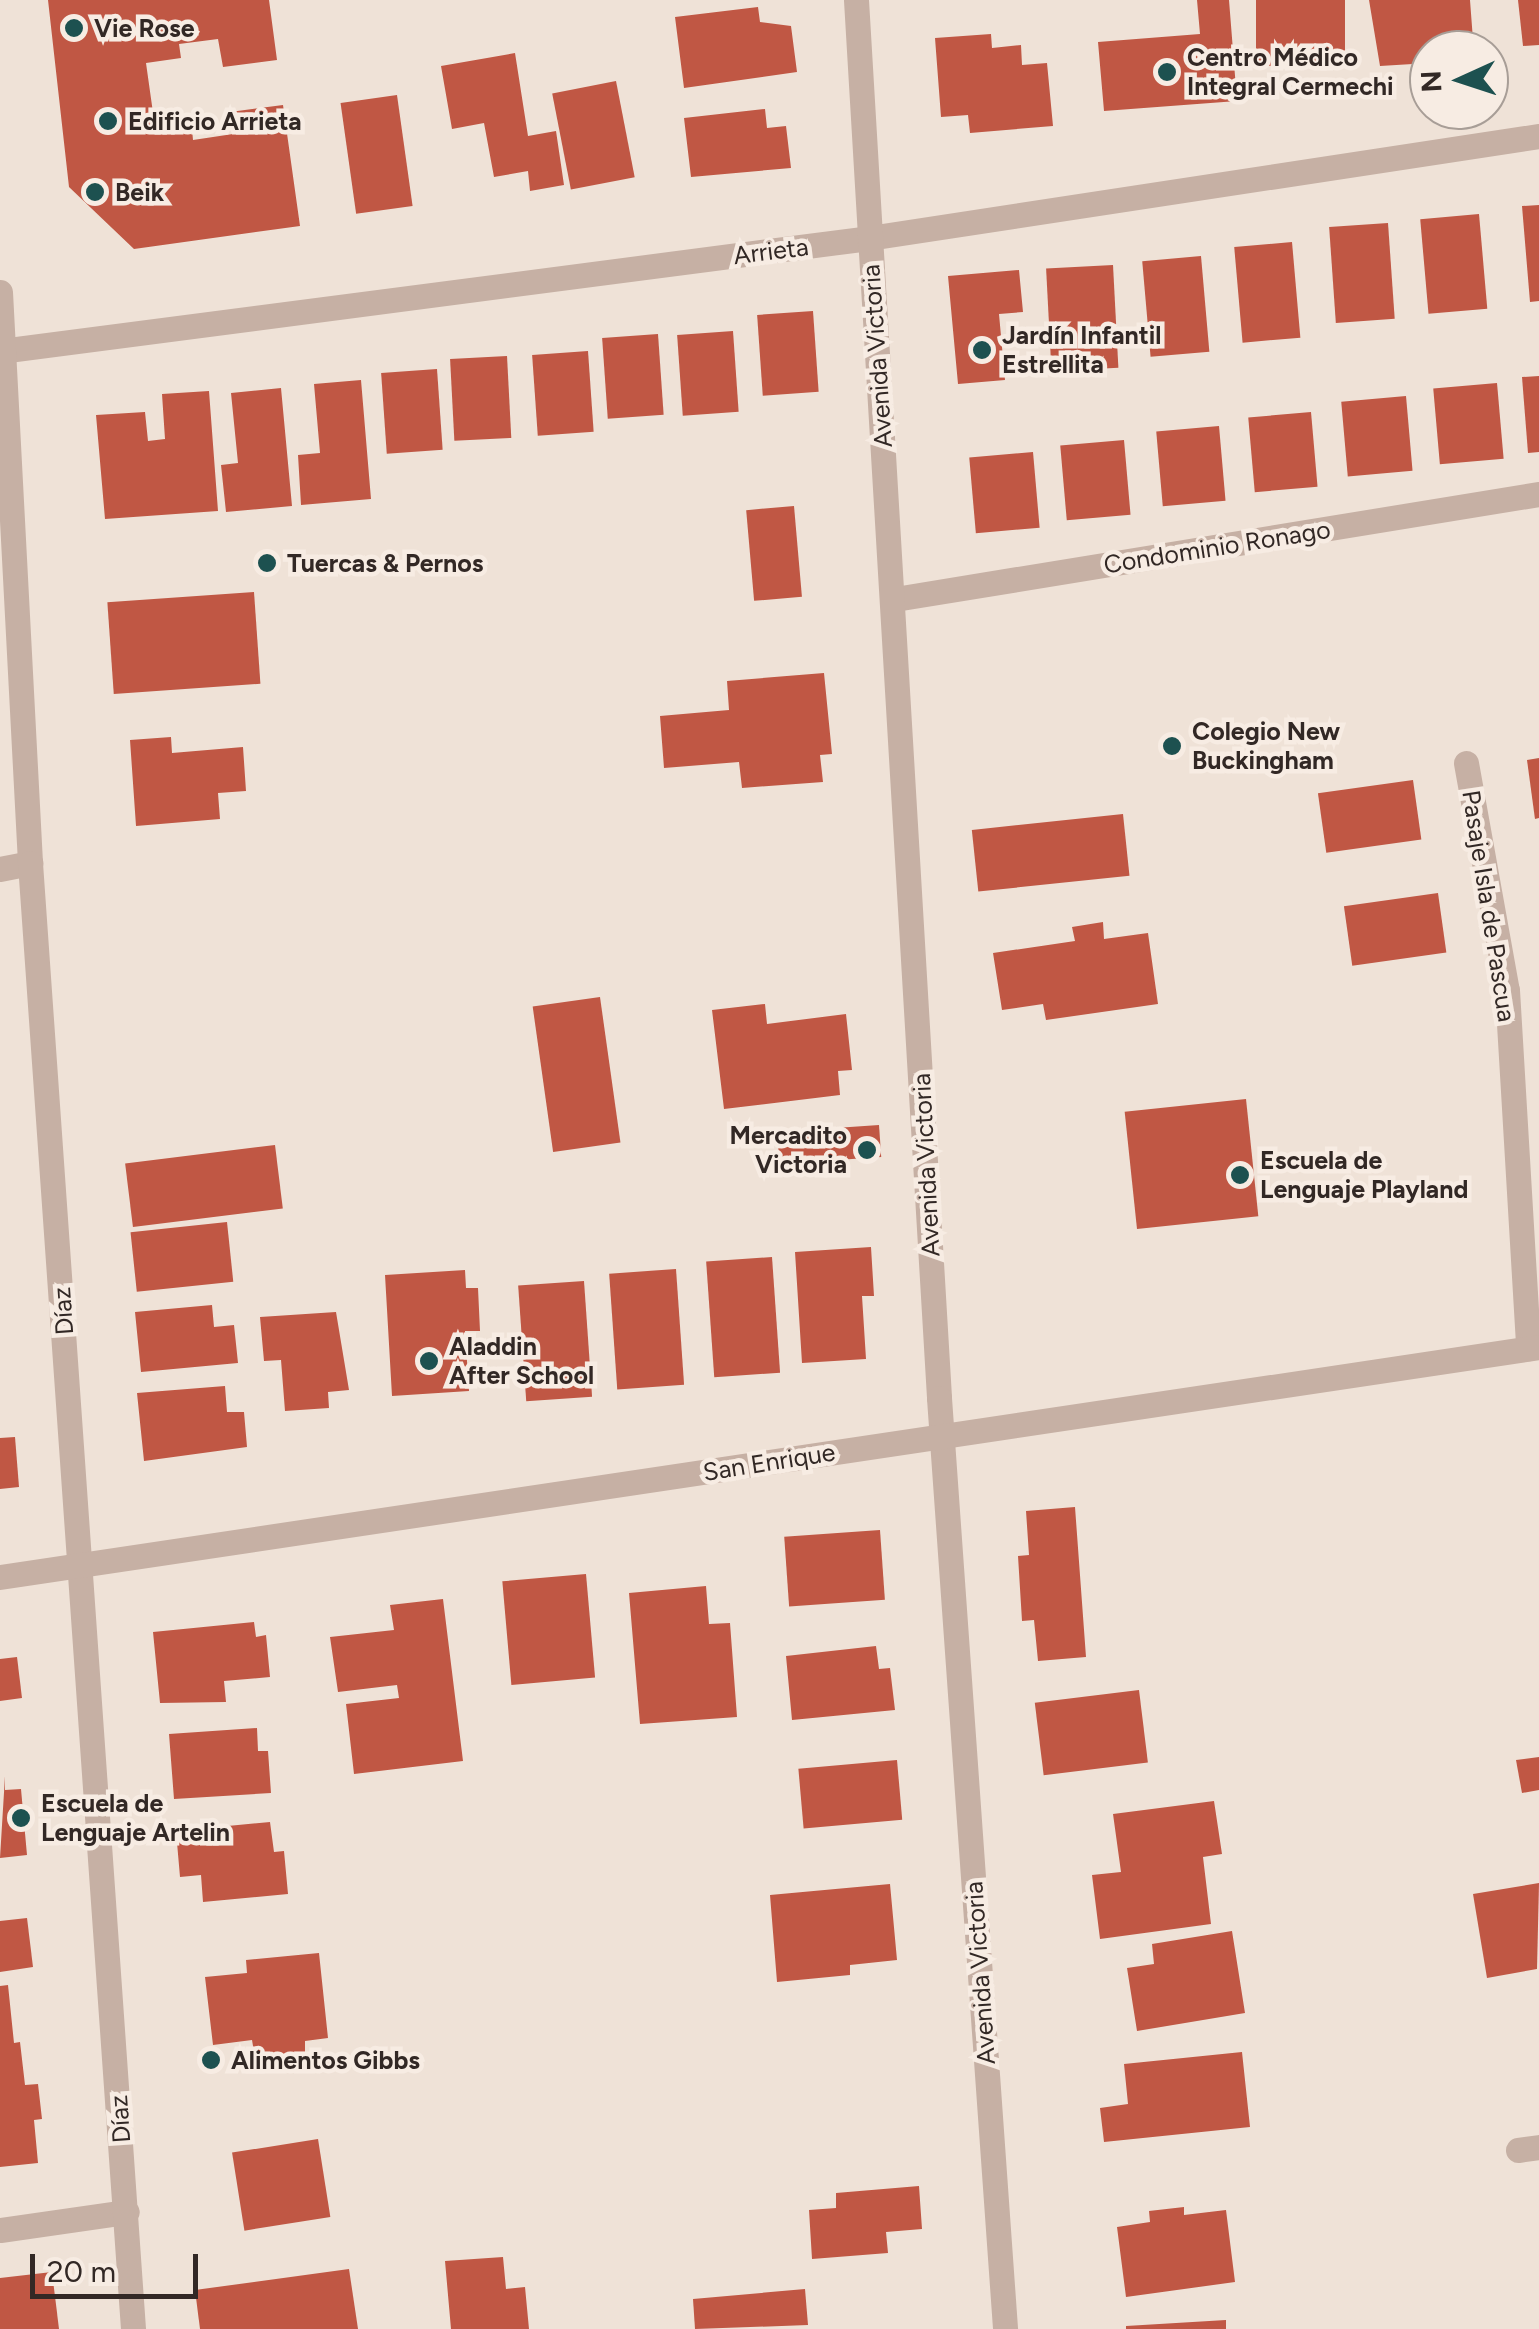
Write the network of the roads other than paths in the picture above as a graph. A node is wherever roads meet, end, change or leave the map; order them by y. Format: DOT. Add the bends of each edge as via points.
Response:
graph roads {
  1 [pos="856,0"];
  2 [pos="1539,136"];
  3 [pos="869,238"];
  4 [pos="0,292"];
  5 [pos="2,351"];
  6 [pos="1539,494"];
  7 [pos="895,599"];
  8 [pos="10,665"];
  9 [pos="1466,763"];
  10 [pos="30,863"];
  11 [pos="0,868"];
  12 [pos="1534,1348"];
  13 [pos="942,1435"];
  14 [pos="80,1564"];
  15 [pos="0,1577"];
  16 [pos="126,2212"];
  17 [pos="0,2230"];
  18 [pos="134,2329"];
  19 [pos="1005,2329"];
  1 -- 3 [label="street, Avenida Victoria"];
  2 -- 3 [label="street, Arrieta"];
  3 -- 5 [label="street, Arrieta"];
  3 -- 7 [label="street, Avenida Victoria"];
  4 -- 5 [label="street, Díaz"];
  5 -- 8 [label="street, Díaz"];
  6 -- 7 [label="street, Condominio Ronago"];
  7 -- 13 [label="street, Avenida Victoria"];
  8 -- 10 [label="street, Díaz"];
  9 -- 12 [label="street, Pasaje Isla de Pascua" via="1506,990"];
  10 -- 11 [label="street"];
  10 -- 14 [label="street, Díaz"];
  12 -- 13 [label="street, San Enrique"];
  13 -- 14 [label="street, San Enrique"];
  13 -- 19 [label="street, Avenida Victoria"];
  14 -- 15 [label="street, San Enrique"];
  14 -- 16 [label="street, Díaz"];
  16 -- 17 [label="street"];
  16 -- 18 [label="street, Díaz"];
}
